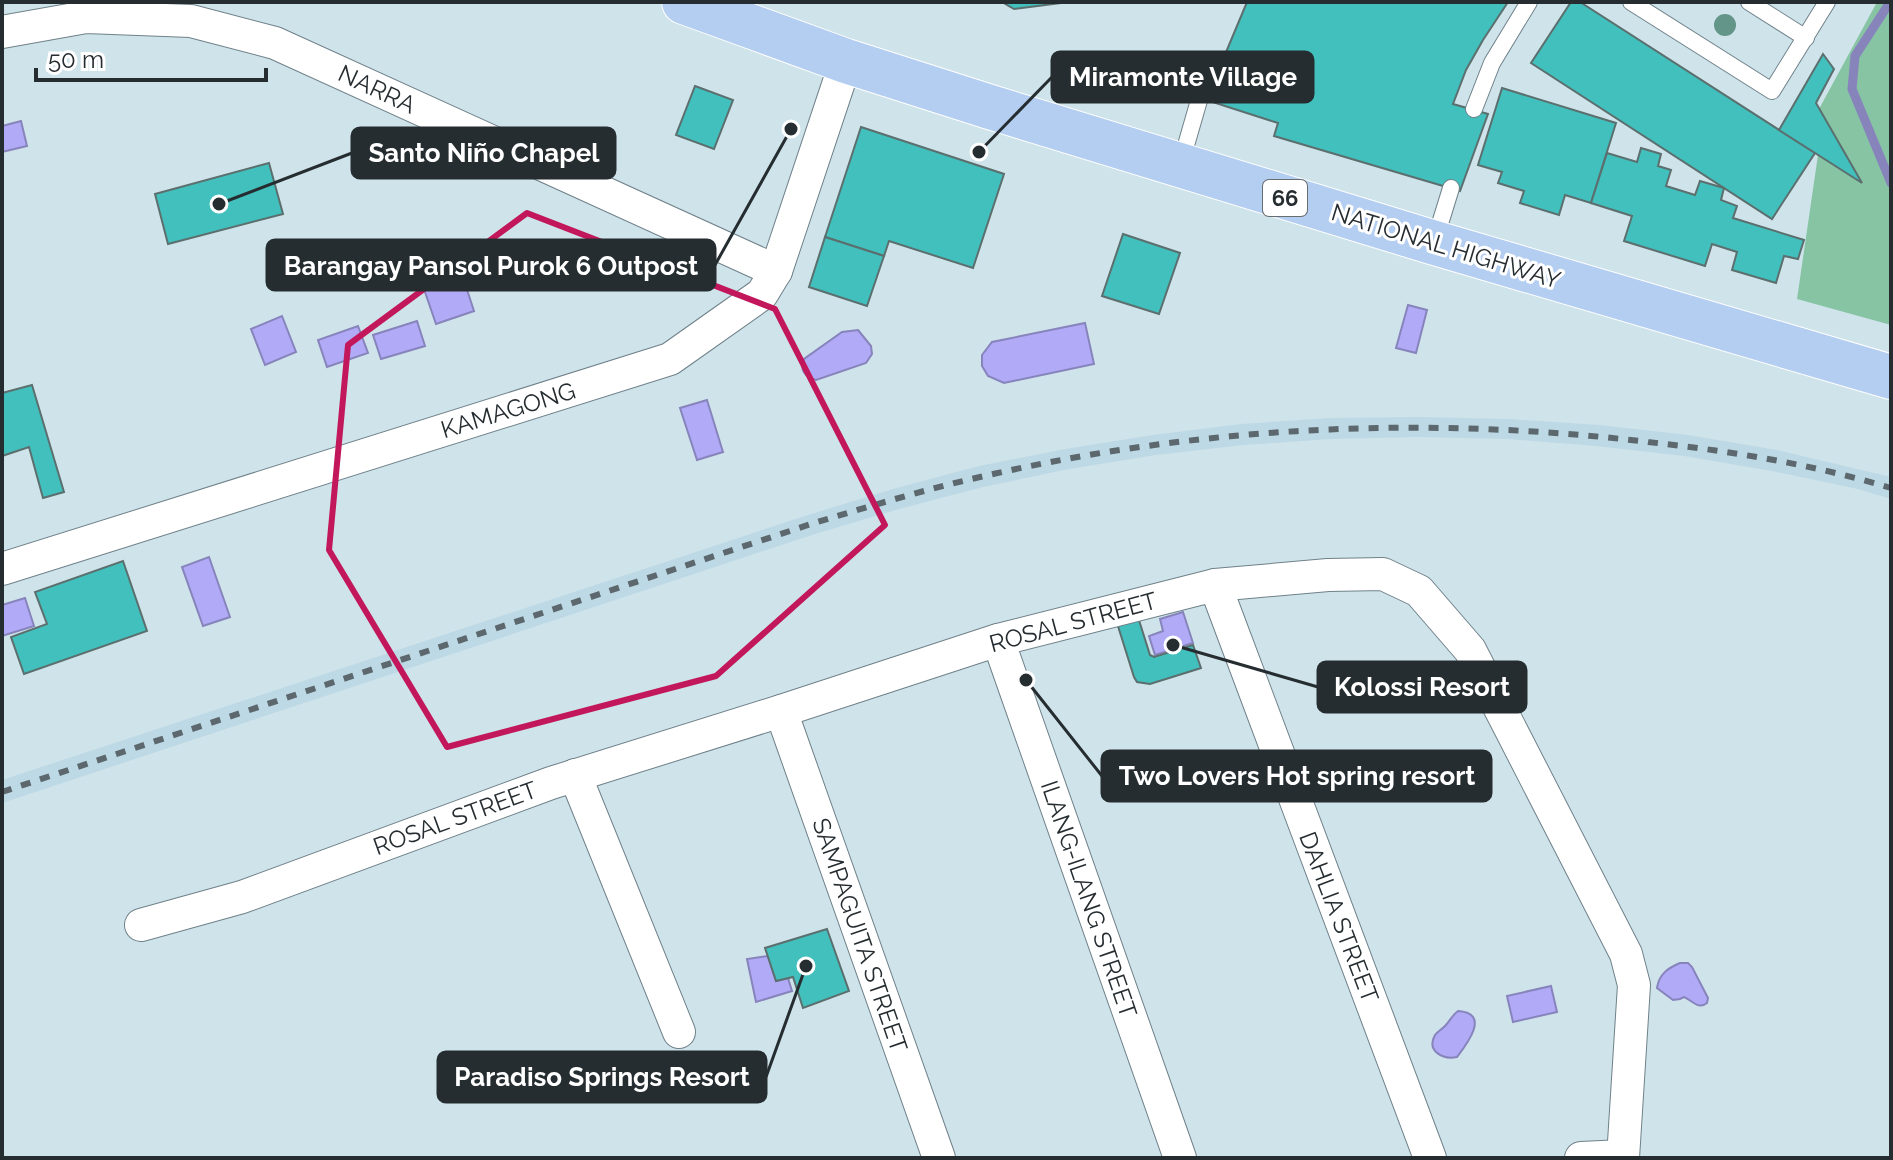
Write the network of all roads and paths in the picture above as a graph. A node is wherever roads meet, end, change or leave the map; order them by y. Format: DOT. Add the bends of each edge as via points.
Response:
graph roads {
  1 [pos="684,2"];
  2 [pos="1529,2"];
  3 [pos="1631,2"];
  4 [pos="1749,2"];
  5 [pos="1827,2"];
  6 [pos="2,32"];
  7 [pos="1806,38"];
  8 [pos="846,61"];
  9 [pos="1204,83"];
  10 [pos="1474,109"];
  11 [pos="1180,166"];
  12 [pos="1451,188"];
  13 [pos="1435,243"];
  14 [pos="776,271"];
  15 [pos="1891,377"];
  16 [pos="2,569"];
  17 [pos="1215,585"];
  18 [pos="998,640"];
  19 [pos="781,711"];
  20 [pos="575,775"];
  21 [pos="141,925"];
  22 [pos="679,1032"];
  23 [pos="1623,1157"];
  24 [pos="939,1158"];
  25 [pos="1180,1158"];
  26 [pos="1430,1158"];
  27 [pos="1581,1158"];
  1 -- 8 [label="main road, NATIONAL HIGHWAY / 66"];
  2 -- 10 [label="lane" via="1492,63"];
  3 -- 7 [label="lane" via="1772,91"];
  4 -- 7 [label="lane"];
  5 -- 7 [label="lane"];
  6 -- 14 [label="street, NARRA" via="86,17 191,21 275,43"];
  8 -- 11 [label="main road, NATIONAL HIGHWAY / 66"];
  8 -- 14 [label="street, KAMAGONG"];
  9 -- 11 [label="lane"];
  11 -- 13 [label="main road, NATIONAL HIGHWAY / 66"];
  12 -- 13 [label="lane"];
  13 -- 15 [label="main road, NATIONAL HIGHWAY / 66"];
  14 -- 16 [label="street, KAMAGONG" via="762,294 670,359"];
  17 -- 18 [label="street, ROSAL STREET"];
  17 -- 23 [label="street, ROSAL STREET" via="1383,574 1419,591 1470,650 1626,954 1634,985"];
  17 -- 26 [label="street, DAHLIA STREET"];
  18 -- 19 [label="street, ROSAL STREET"];
  18 -- 25 [label="street, ILANG-ILANG STREET"];
  19 -- 20 [label="street, ROSAL STREET"];
  19 -- 24 [label="street, SAMPAGUITA STREET"];
  20 -- 21 [label="street, ROSAL STREET" via="242,897"];
  20 -- 22 [label="street"];
  23 -- 27 [label="street"];
}
